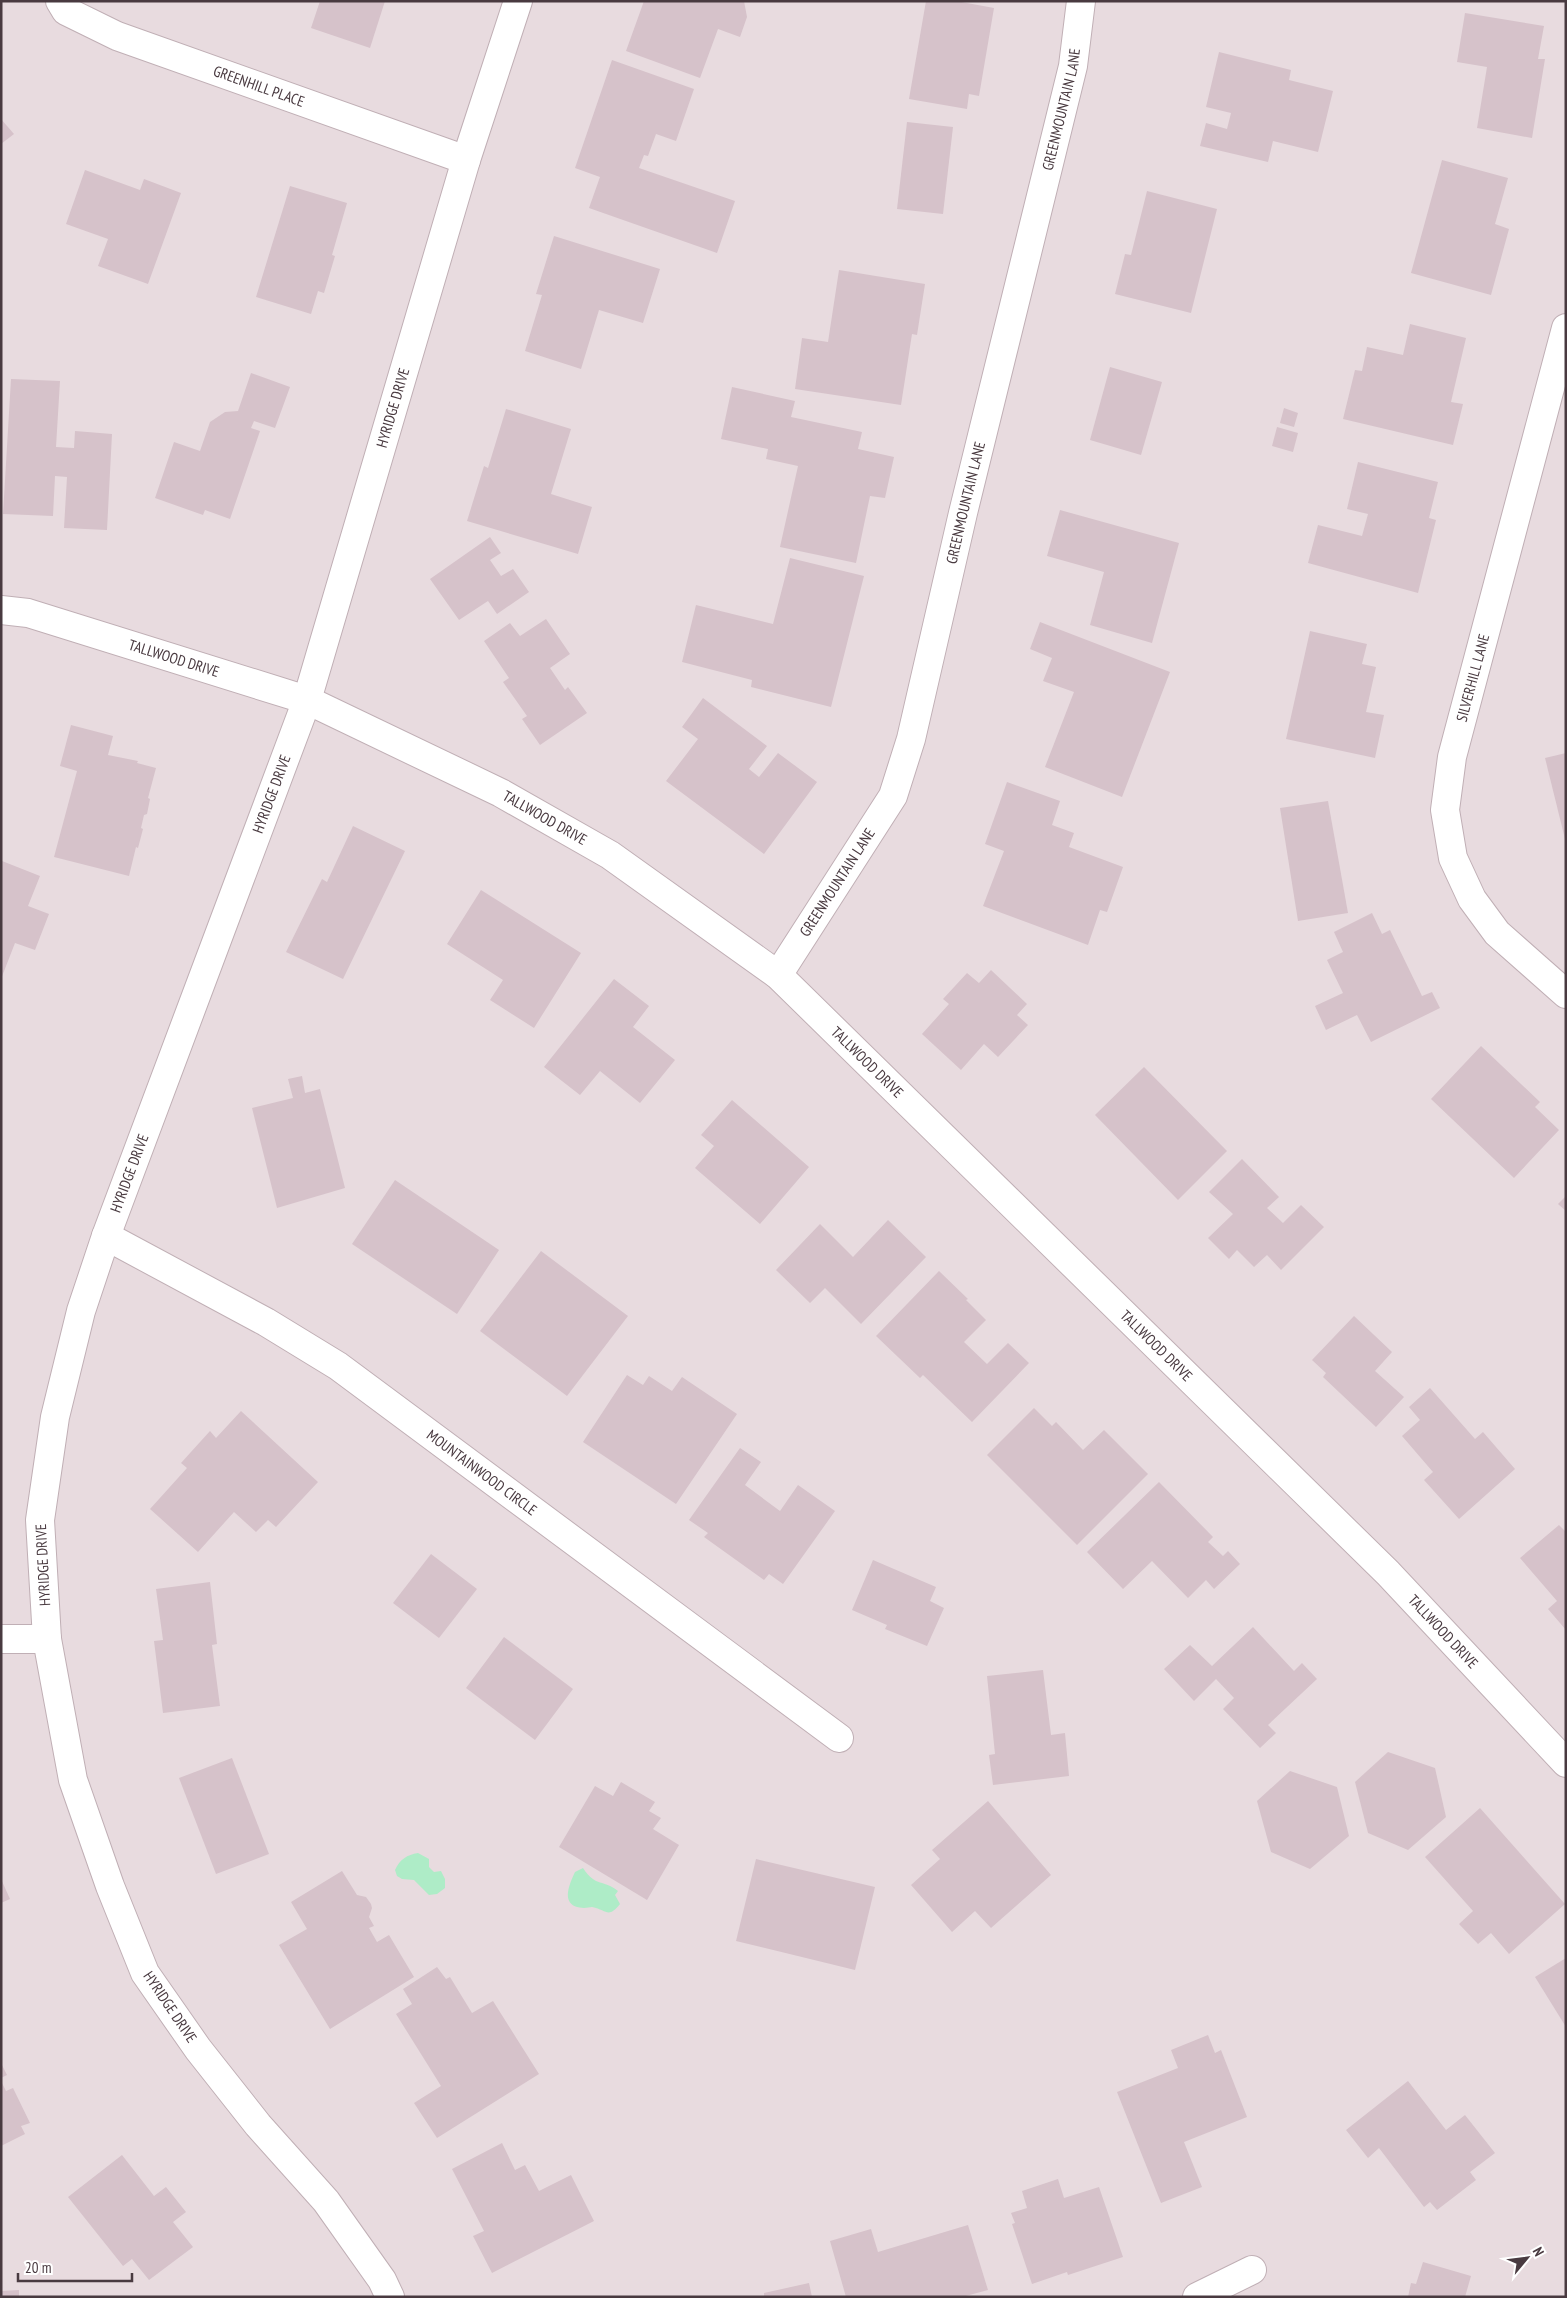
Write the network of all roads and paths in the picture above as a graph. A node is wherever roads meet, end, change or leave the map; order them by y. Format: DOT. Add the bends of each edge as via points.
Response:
graph roads {
  1 [pos="60,1"];
  2 [pos="518,1"];
  3 [pos="1081,1"];
  4 [pos="466,160"];
  5 [pos="1566,328"];
  6 [pos="1,610"];
  7 [pos="306,700"];
  8 [pos="778,975"];
  9 [pos="1566,994"];
  10 [pos="106,1236"];
  11 [pos="1,1639"];
  12 [pos="48,1639"];
  13 [pos="839,1738"];
  14 [pos="1566,1763"];
  15 [pos="1252,2270"];
  16 [pos="390,2297"];
  17 [pos="1197,2297"];
  1 -- 4 [label="street, GREENHILL PLACE" via="66,11 117,36"];
  2 -- 4 [label="street, HYRIDGE DRIVE"];
  3 -- 8 [label="street, GREENMOUNTAIN LANE" via="1073,66 911,739 893,796"];
  4 -- 7 [label="street, HYRIDGE DRIVE"];
  5 -- 9 [label="street, SILVERHILL LANE" via="1452,757 1445,810 1453,858 1472,899 1497,933"];
  6 -- 7 [label="street, TALLWOOD DRIVE" via="28,613"];
  7 -- 8 [label="street, TALLWOOD DRIVE" via="501,793 610,855"];
  7 -- 10 [label="street, HYRIDGE DRIVE"];
  8 -- 14 [label="street, TALLWOOD DRIVE" via="1388,1573"];
  10 -- 12 [label="street, HYRIDGE DRIVE" via="80,1312 55,1417 40,1520"];
  10 -- 13 [label="street, MOUNTAINWOOD CIRCLE" via="266,1322 338,1366"];
  11 -- 12 [label="street"];
  12 -- 16 [label="street, HYRIDGE DRIVE" via="73,1780 145,1973 198,2049 258,2125 326,2201 382,2280"];
  15 -- 17 [label="street"];
}
